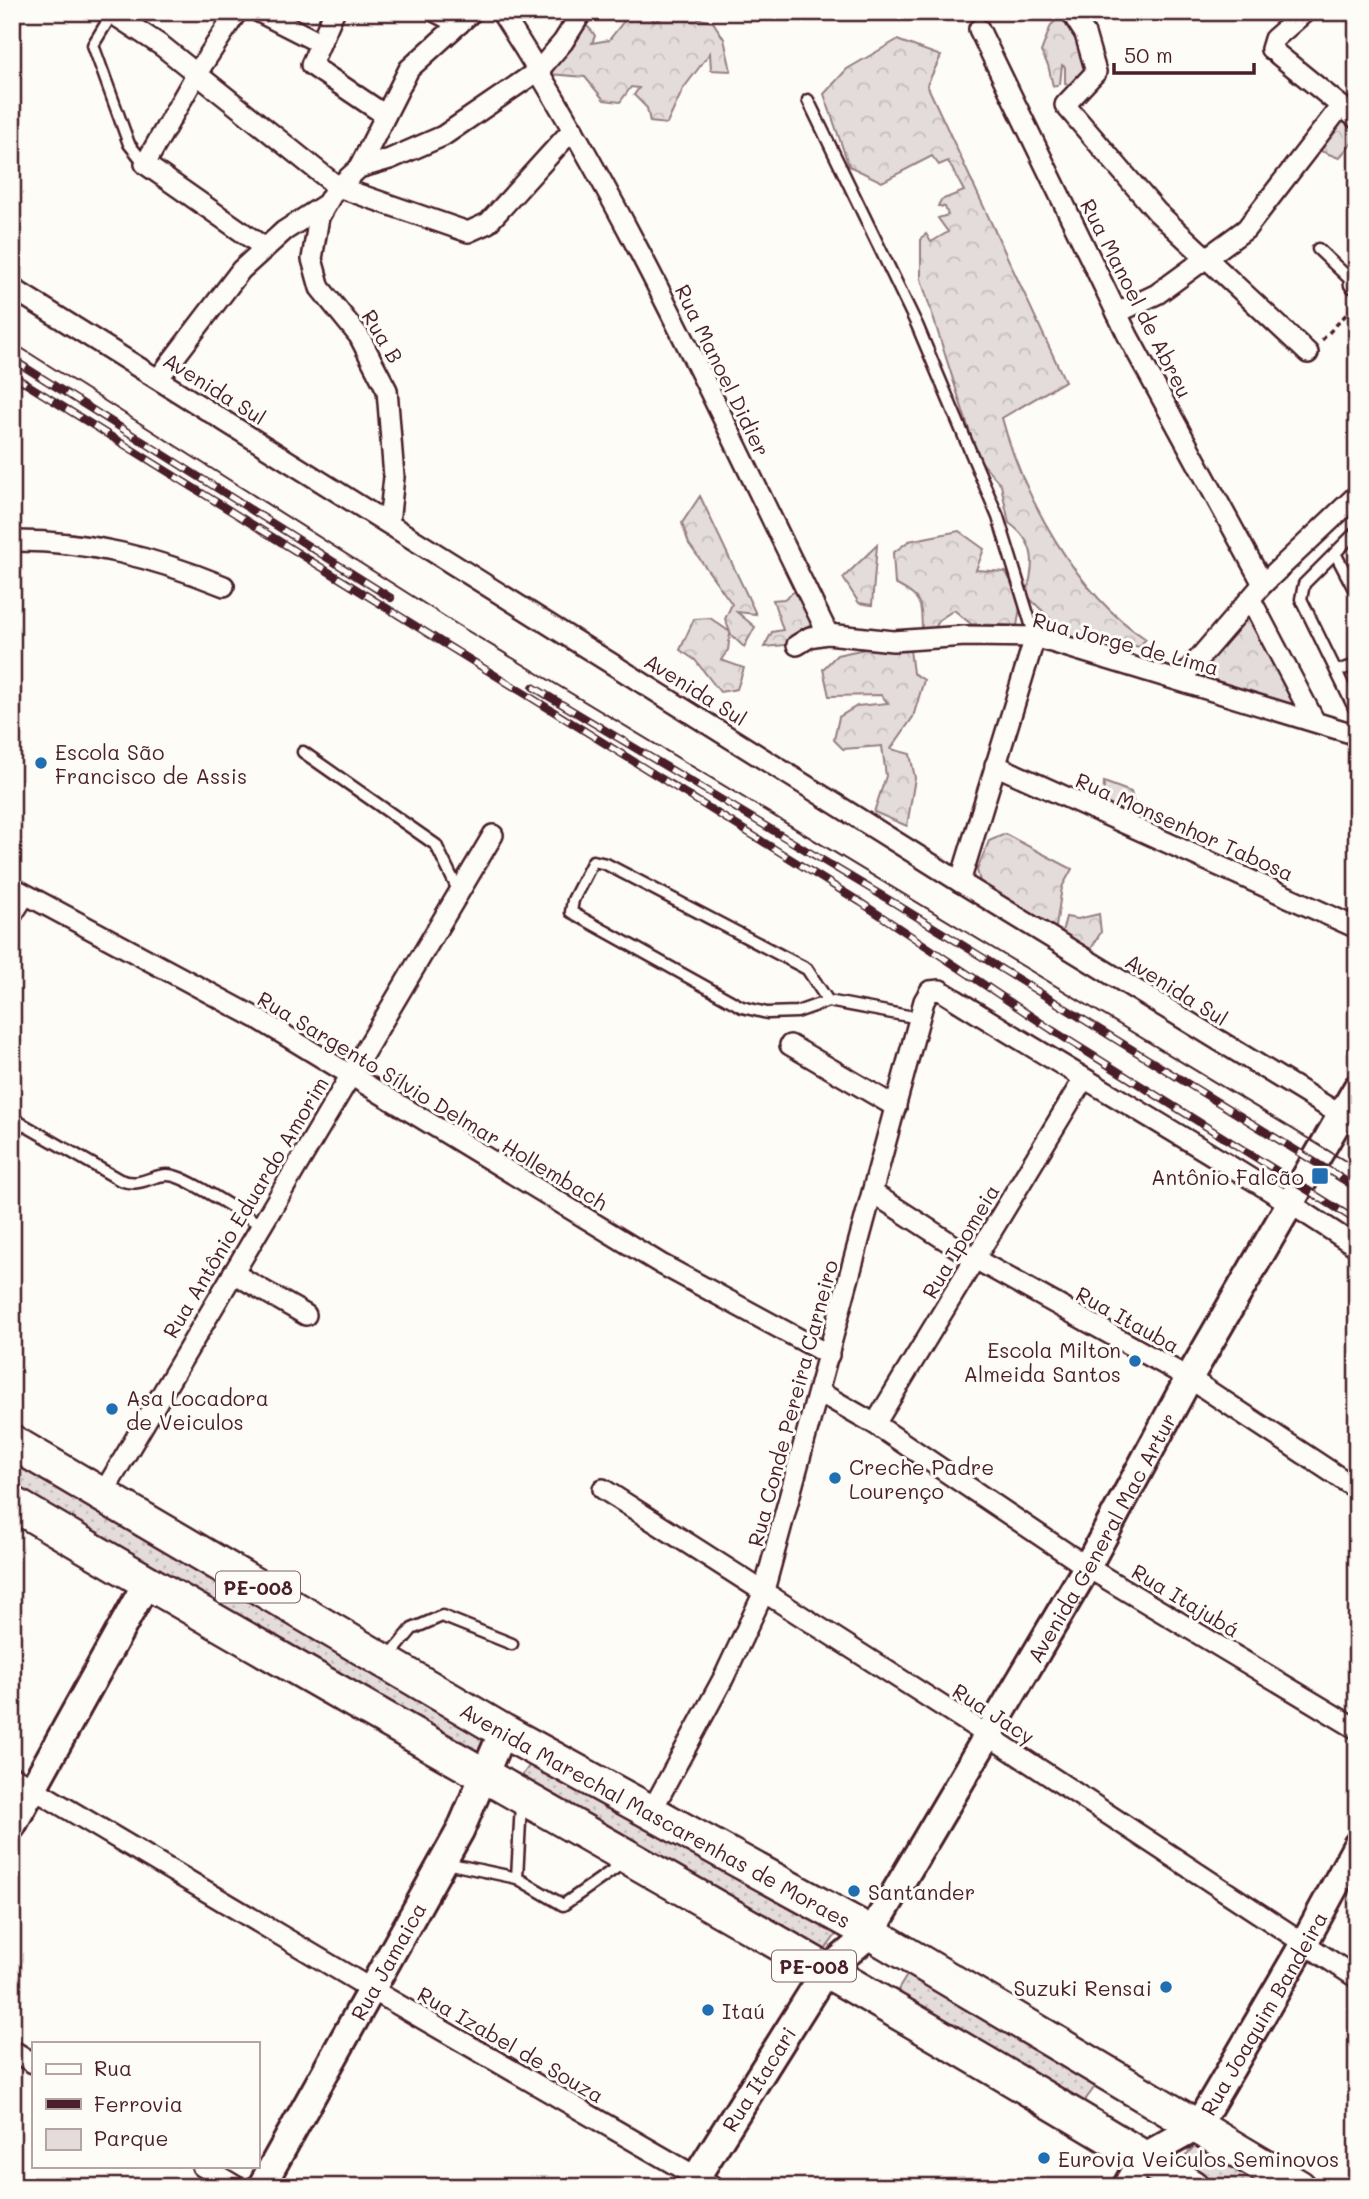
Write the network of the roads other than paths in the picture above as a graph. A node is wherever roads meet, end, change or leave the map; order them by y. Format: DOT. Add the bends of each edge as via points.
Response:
graph roads {
  1 [pos="237,12"];
  2 [pos="259,12"];
  3 [pos="334,12"];
  4 [pos="436,12"];
  5 [pos="501,12"];
  6 [pos="582,12"];
  7 [pos="1071,12"];
  8 [pos="1305,12"];
  9 [pos="111,13"];
  10 [pos="466,18"];
  11 [pos="979,29"];
  12 [pos="318,43"];
  13 [pos="539,70"];
  14 [pos="197,73"];
  15 [pos="808,100"];
  16 [pos="1341,106"];
  17 [pos="385,115"];
  18 [pos="1357,120"];
  19 [pos="573,129"];
  20 [pos="145,164"];
  21 [pos="359,168"];
  22 [pos="338,187"];
  23 [pos="326,204"];
  24 [pos="265,248"];
  25 [pos="1318,249"];
  26 [pos="1207,259"];
  27 [pos="1356,282"];
  28 [pos="12,288"];
  29 [pos="1117,313"];
  30 [pos="1308,353"];
  31 [pos="158,379"];
  32 [pos="1357,495"];
  33 [pos="389,523"];
  34 [pos="1357,531"];
  35 [pos="12,541"];
  36 [pos="1335,553"];
  37 [pos="1264,584"];
  38 [pos="224,586"];
  39 [pos="1357,595"];
  40 [pos="1251,600"];
  41 [pos="828,634"];
  42 [pos="1035,637"];
  43 [pos="797,645"];
  44 [pos="1357,665"];
  45 [pos="1336,671"];
  46 [pos="1180,680"];
  47 [pos="1357,714"];
  48 [pos="1314,720"];
  49 [pos="1357,735"];
  50 [pos="303,752"];
  51 [pos="995,765"];
  52 [pos="493,835"];
  53 [pos="960,882"];
  54 [pos="18,891"];
  55 [pos="459,893"];
  56 [pos="12,915"];
  57 [pos="1357,928"];
  58 [pos="828,1001"];
  59 [pos="919,1018"];
  60 [pos="790,1045"];
  61 [pos="350,1075"];
  62 [pos="1083,1080"];
  63 [pos="1357,1087"];
  64 [pos="896,1107"];
  65 [pos="12,1118"];
  66 [pos="1348,1120"];
  67 [pos="873,1193"];
  68 [pos="1290,1202"];
  69 [pos="261,1225"];
  70 [pos="1357,1247"];
  71 [pos="975,1259"];
  72 [pos="233,1273"];
  73 [pos="306,1315"];
  74 [pos="829,1355"];
  75 [pos="1188,1378"];
  76 [pos="819,1391"];
  77 [pos="875,1424"];
  78 [pos="12,1442"];
  79 [pos="603,1489"];
  80 [pos="1357,1489"];
  81 [pos="102,1495"];
  82 [pos="12,1503"];
  83 [pos="1087,1567"];
  84 [pos="147,1583"];
  85 [pos="763,1594"];
  86 [pos="512,1644"];
  87 [pos="385,1662"];
  88 [pos="1357,1729"];
  89 [pos="503,1731"];
  90 [pos="989,1736"];
  91 [pos="483,1777"];
  92 [pos="23,1782"];
  93 [pos="521,1799"];
  94 [pos="652,1810"];
  95 [pos="12,1826"];
  96 [pos="1357,1845"];
  97 [pos="628,1860"];
  98 [pos="442,1863"];
  99 [pos="517,1878"];
  100 [pos="871,1933"];
  101 [pos="1303,1945"];
  102 [pos="825,1972"];
  103 [pos="1357,1978"];
  104 [pos="371,1989"];
  105 [pos="12,2050"];
  106 [pos="32,2062"];
  107 [pos="1197,2127"];
  108 [pos="1143,2157"];
  109 [pos="205,2168"];
  110 [pos="699,2183"];
  111 [pos="237,2187"];
  112 [pos="261,2187"];
  113 [pos="1126,2187"];
  114 [pos="1192,2187"];
  115 [pos="1299,2187"];
  1 -- 14 [label="street"];
  2 -- 12 [label="street"];
  3 -- 12 [label="street"];
  4 -- 10 [label="street"];
  5 -- 13 [label="street, Rua Manoel Didier"];
  6 -- 13 [label="street, Rua B"];
  7 -- 26 [label="street" via="1085,34 1096,72 1065,105 1133,186"];
  8 -- 16 [label="street" via="1270,45 1291,68"];
  9 -- 14 [label="street"];
  9 -- 20 [label="lane" via="93,45 129,144"];
  10 -- 17 [label="street" via="409,69"];
  11 -- 29 [label="street, Rua Manoel de Abreu"];
  12 -- 17 [label="street" via="310,65"];
  13 -- 19 [label="street, Rua Manoel Didier"];
  13 -- 21 [label="street, Rua B" via="443,136"];
  14 -- 20 [label="street"];
  14 -- 22 [label="street"];
  15 -- 42 [label="lane" via="917,325 1006,535"];
  16 -- 18 [label="street"];
  16 -- 26 [label="street" via="1246,229"];
  17 -- 21 [label="street"];
  19 -- 22 [label="street" via="488,223 468,232"];
  19 -- 41 [label="street, Rua Manoel Didier" via="703,373"];
  20 -- 24 [label="street"];
  21 -- 22 [label="street, Rua B"];
  22 -- 23 [label="street, Rua B"];
  23 -- 24 [label="street"];
  23 -- 33 [label="street, Rua B" via="313,241 314,272 320,288 359,337 387,390 394,477"];
  24 -- 31 [label="street" via="241,270"];
  25 -- 27 [label="lane"];
  26 -- 29 [label="street" via="1157,294"];
  26 -- 30 [label="street"];
  28 -- 31 [label="street, Avenida Sul"];
  29 -- 37 [label="street, Rua Manoel de Abreu"];
  31 -- 33 [label="street, Avenida Sul"];
  32 -- 37 [label="street"];
  33 -- 53 [label="street, Avenida Sul"];
  34 -- 36 [label="lane"];
  35 -- 38 [label="street" via="83,544 124,552"];
  36 -- 39 [label="lane"];
  36 -- 45 [label="lane" via="1304,584 1301,599"];
  37 -- 40 [label="street"];
  40 -- 46 [label="street"];
  40 -- 48 [label="street"];
  41 -- 42 [label="street, Rua Jorge de Lima" via="893,641"];
  41 -- 43 [label="street, Rua Jorge de Lima"];
  42 -- 46 [label="street, Rua Jorge de Lima"];
  42 -- 51 [label="street"];
  44 -- 45 [label="lane"];
  45 -- 47 [label="lane"];
  46 -- 48 [label="street, Rua Jorge de Lima"];
  48 -- 49 [label="street, Rua Jorge de Lima"];
  50 -- 55 [label="lane" via="436,845"];
  51 -- 53 [label="street"];
  51 -- 57 [label="street, Rua Monsenhor Tabosa"];
  52 -- 55 [label="street, Rua Antônio Eduardo Amorim"];
  53 -- 66 [label="street, Avenida Sul"];
  54 -- 56 [label="street"];
  54 -- 61 [label="street, Rua Sargento Sílvio Delmar Hollembach" via="260,1020"];
  55 -- 61 [label="street, Rua Antônio Eduardo Amorim"];
  58 -- 58 [label="lane" via="807,969 606,864 593,862 573,900 571,912 742,1007 767,1013 797,1012"];
  58 -- 59 [label="lane"];
  59 -- 62 [label="street, Rua Conde Pereira Carneiro" via="930,991 940,990"];
  59 -- 64 [label="street, Rua Conde Pereira Carneiro"];
  60 -- 64 [label="street"];
  61 -- 69 [label="street, Rua Antônio Eduardo Amorim"];
  61 -- 74 [label="street, Rua Sargento Sílvio Delmar Hollembach" via="661,1264"];
  62 -- 68 [label="street"];
  62 -- 71 [label="street, Rua Ipomeia"];
  63 -- 66 [label="main road, Avenida General Mac Artur"];
  64 -- 67 [label="street, Rua Conde Pereira Carneiro"];
  65 -- 69 [label="lane" via="120,1180 139,1184 176,1176"];
  66 -- 68 [label="main road, Avenida General Mac Artur"];
  67 -- 71 [label="street, Rua Itauba"];
  67 -- 74 [label="street, Rua Conde Pereira Carneiro"];
  68 -- 70 [label="street"];
  68 -- 75 [label="main road, Avenida General Mac Artur"];
  69 -- 72 [label="street, Rua Antônio Eduardo Amorim"];
  71 -- 75 [label="street, Rua Itauba"];
  71 -- 77 [label="street, Rua Ipomeia"];
  72 -- 73 [label="street"];
  72 -- 81 [label="street, Rua Antônio Eduardo Amorim"];
  74 -- 76 [label="street, Rua Conde Pereira Carneiro"];
  75 -- 80 [label="street, Rua Itauba"];
  75 -- 83 [label="main road, Avenida General Mac Artur"];
  76 -- 77 [label="street, Rua Itajubá"];
  76 -- 85 [label="street, Rua Conde Pereira Carneiro"];
  77 -- 83 [label="street, Rua Itajubá"];
  78 -- 81 [label="highway, Avenida Marechal Mascarenhas de Moraes / PE-008"];
  79 -- 85 [label="street, Rua Jacy"];
  81 -- 87 [label="highway, Avenida Marechal Mascarenhas de Moraes / PE-008"];
  82 -- 84 [label="highway, PE-008"];
  83 -- 88 [label="street, Rua Itajubá"];
  83 -- 90 [label="main road, Avenida General Mac Artur"];
  84 -- 91 [label="highway, PE-008"];
  84 -- 92 [label="main road"];
  85 -- 90 [label="street, Rua Jacy"];
  85 -- 94 [label="street, Rua Conde Pereira Carneiro"];
  86 -- 87 [label="lane" via="442,1616 412,1629"];
  87 -- 89 [label="highway, Avenida Marechal Mascarenhas de Moraes / PE-008"];
  89 -- 91 [label="main road, Rua Jamaica"];
  89 -- 94 [label="highway, Avenida Marechal Mascarenhas de Moraes / PE-008"];
  90 -- 100 [label="main road, Avenida General Mac Artur"];
  90 -- 101 [label="street, Rua Jacy"];
  91 -- 93 [label="highway, PE-008"];
  91 -- 98 [label="main road, Rua Jamaica"];
  92 -- 95 [label="main road"];
  92 -- 104 [label="street, Rua Izabel de Souza"];
  93 -- 97 [label="highway, PE-008"];
  93 -- 99 [label="lane"];
  94 -- 100 [label="highway, Avenida Marechal Mascarenhas de Moraes / PE-008"];
  96 -- 101 [label="main road, Rua Joaquim Bandeira"];
  97 -- 99 [label="lane" via="563,1905"];
  97 -- 102 [label="highway, PE-008"];
  98 -- 99 [label="lane"];
  98 -- 104 [label="main road, Rua Jamaica"];
  100 -- 102 [label="main road, Avenida General Mac Artur"];
  100 -- 107 [label="highway, Avenida Marechal Mascarenhas de Moraes / PE-008"];
  101 -- 103 [label="street, Rua Jacy"];
  101 -- 107 [label="main road, Rua Joaquim Bandeira"];
  102 -- 108 [label="highway, PE-008"];
  102 -- 110 [label="main road, Rua Itacari"];
  104 -- 110 [label="street, Rua Izabel de Souza"];
  104 -- 112 [label="main road, Rua Jamaica"];
  105 -- 106 [label="street"];
  107 -- 108 [label="main road, Rua Joaquim Bandeira"];
  107 -- 115 [label="highway, Avenida Marechal Mascarenhas de Moraes / PE-008"];
  108 -- 113 [label="main road"];
  108 -- 114 [label="highway, PE-008"];
  109 -- 111 [label="street"];
}
